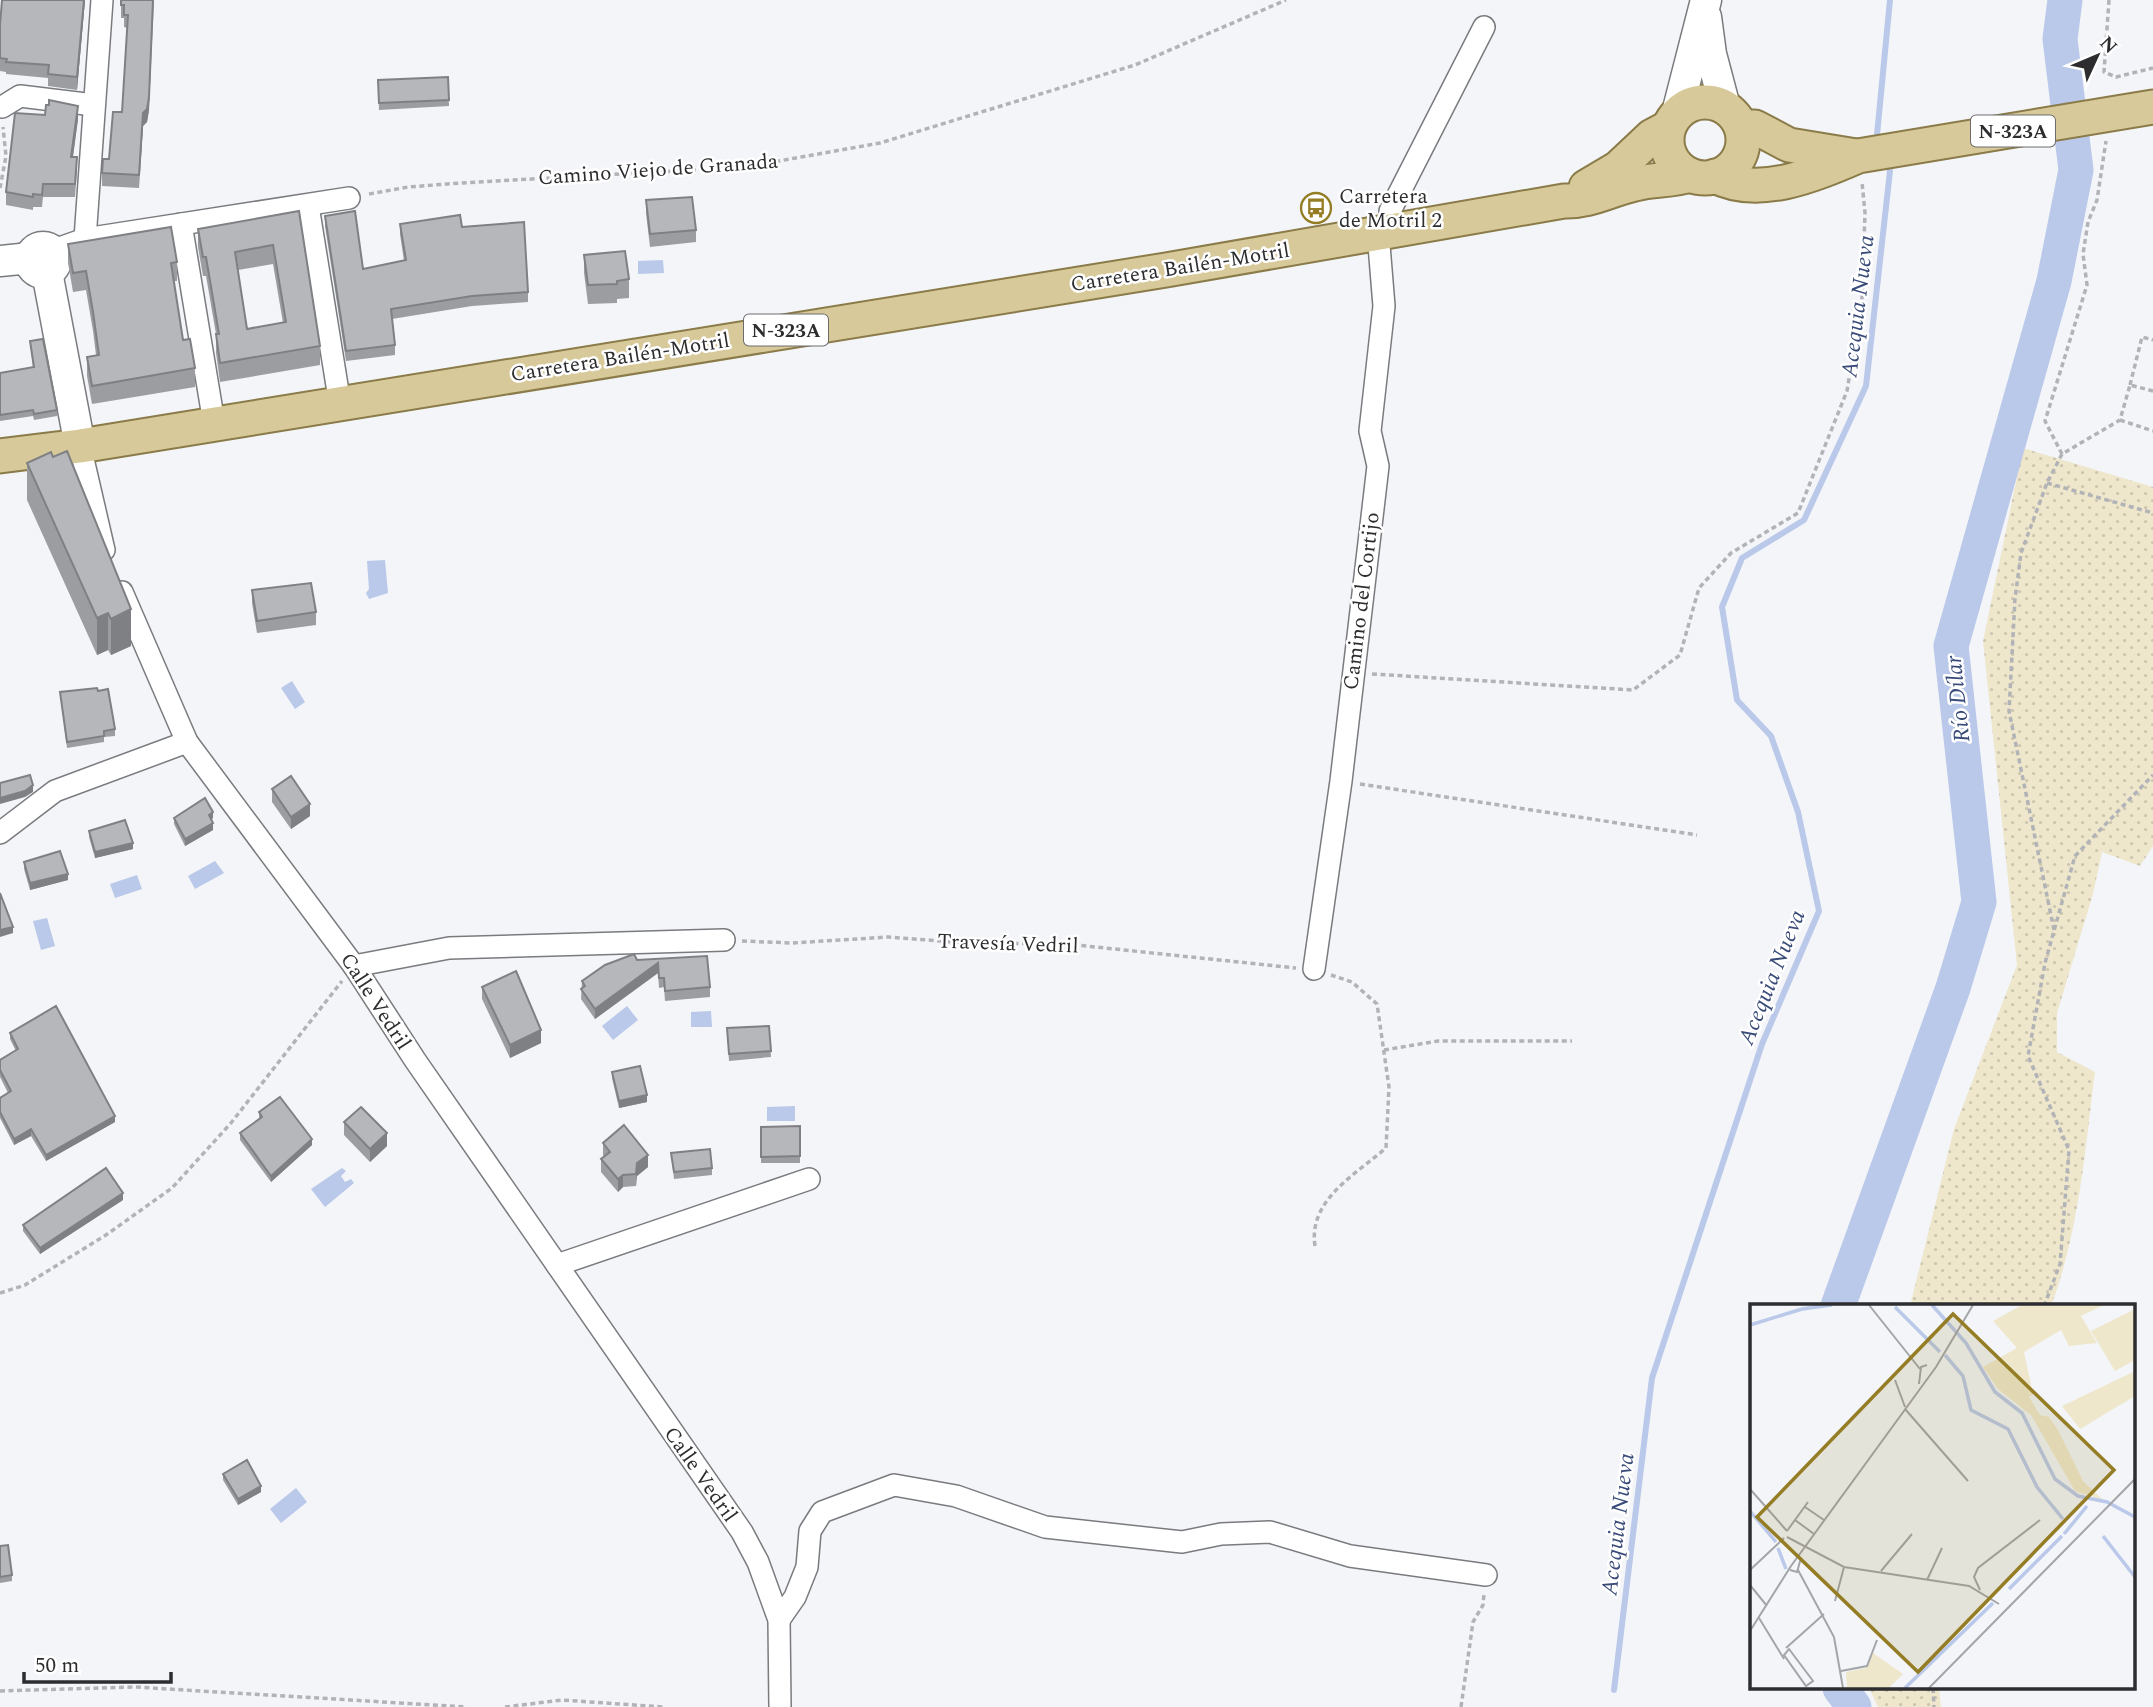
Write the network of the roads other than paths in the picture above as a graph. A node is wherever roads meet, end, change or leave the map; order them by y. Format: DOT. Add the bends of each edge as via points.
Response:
graph roads {
  1 [pos="102,0"];
  2 [pos="1705,5"];
  3 [pos="1484,27"];
  4 [pos="94,105"];
  5 [pos="2,107"];
  6 [pos="2153,107"];
  7 [pos="1733,117"];
  8 [pos="1673,120"];
  9 [pos="1863,155"];
  10 [pos="1703,176"];
  11 [pos="349,198"];
  12 [pos="1564,201"];
  13 [pos="308,206"];
  14 [pos="181,224"];
  15 [pos="1385,232"];
  16 [pos="85,239"];
  17 [pos="0,261"];
  18 [pos="43,261"];
  19 [pos="340,404"];
  20 [pos="214,423"];
  21 [pos="80,446"];
  22 [pos="2,457"];
  23 [pos="187,742"];
  24 [pos="0,833"];
  25 [pos="724,940"];
  26 [pos="354,966"];
  27 [pos="1314,969"];
  28 [pos="809,1179"];
  29 [pos="557,1265"];
  30 [pos="1486,1575"];
  31 [pos="779,1620"];
  32 [pos="780,1707"];
  1 -- 4 [label="street"];
  2 -- 7 [label="street" via="1711,54"];
  2 -- 8 [label="street"];
  3 -- 15 [label="street, Camino del Cortijo" via="1390,211"];
  4 -- 5 [label="street" via="20,96"];
  4 -- 16 [label="street"];
  6 -- 9 [label="main road, N-323A" via="2113,126"];
  7 -- 8 [label="main road, N-323A" via="1699,102"];
  7 -- 9 [label="main road, N-323A" via="1789,145"];
  7 -- 10 [label="main road" via="1743,143 1739,156 1730,168"];
  8 -- 10 [label="main road" via="1670,154 1678,166"];
  8 -- 12 [label="main road, Carretera Bailén-Motril / N-323A" via="1618,168"];
  9 -- 10 [label="main road, N-323A" via="1770,185 1731,185"];
  10 -- 12 [label="main road, Carretera Bailén-Motril / N-323A" via="1637,183 1583,202"];
  11 -- 13 [label="street"];
  12 -- 15 [label="main road, Carretera Bailén-Motril / N-323A"];
  13 -- 14 [label="street"];
  13 -- 19 [label="street"];
  14 -- 16 [label="street"];
  14 -- 20 [label="street"];
  15 -- 19 [label="main road, Carretera Bailén-Motril / N-323A"];
  15 -- 27 [label="street, Camino del Cortijo" via="1384,306 1370,431 1378,466"];
  16 -- 18 [label="street"];
  17 -- 18 [label="street"];
  18 -- 21 [label="street"];
  19 -- 20 [label="main road, Carretera Bailén-Motril / N-323A"];
  20 -- 21 [label="main road, Carretera Bailén-Motril / N-323A"];
  21 -- 22 [label="main road, Carretera Bailén-Motril / N-323A"];
  21 -- 23 [label="street, Calle Vedril" via="101,542"];
  23 -- 24 [label="street" via="55,790"];
  23 -- 26 [label="street, Calle Vedril"];
  25 -- 26 [label="street" via="449,948"];
  26 -- 29 [label="street, Calle Vedril"];
  28 -- 29 [label="street"];
  29 -- 31 [label="street, Calle Vedril" via="742,1532"];
  30 -- 31 [label="street" via="1350,1556 1270,1532 1182,1542 1045,1527 956,1496 894,1485 822,1512 810,1531 807,1567"];
  31 -- 32 [label="street, Calle Vedril"];
}
